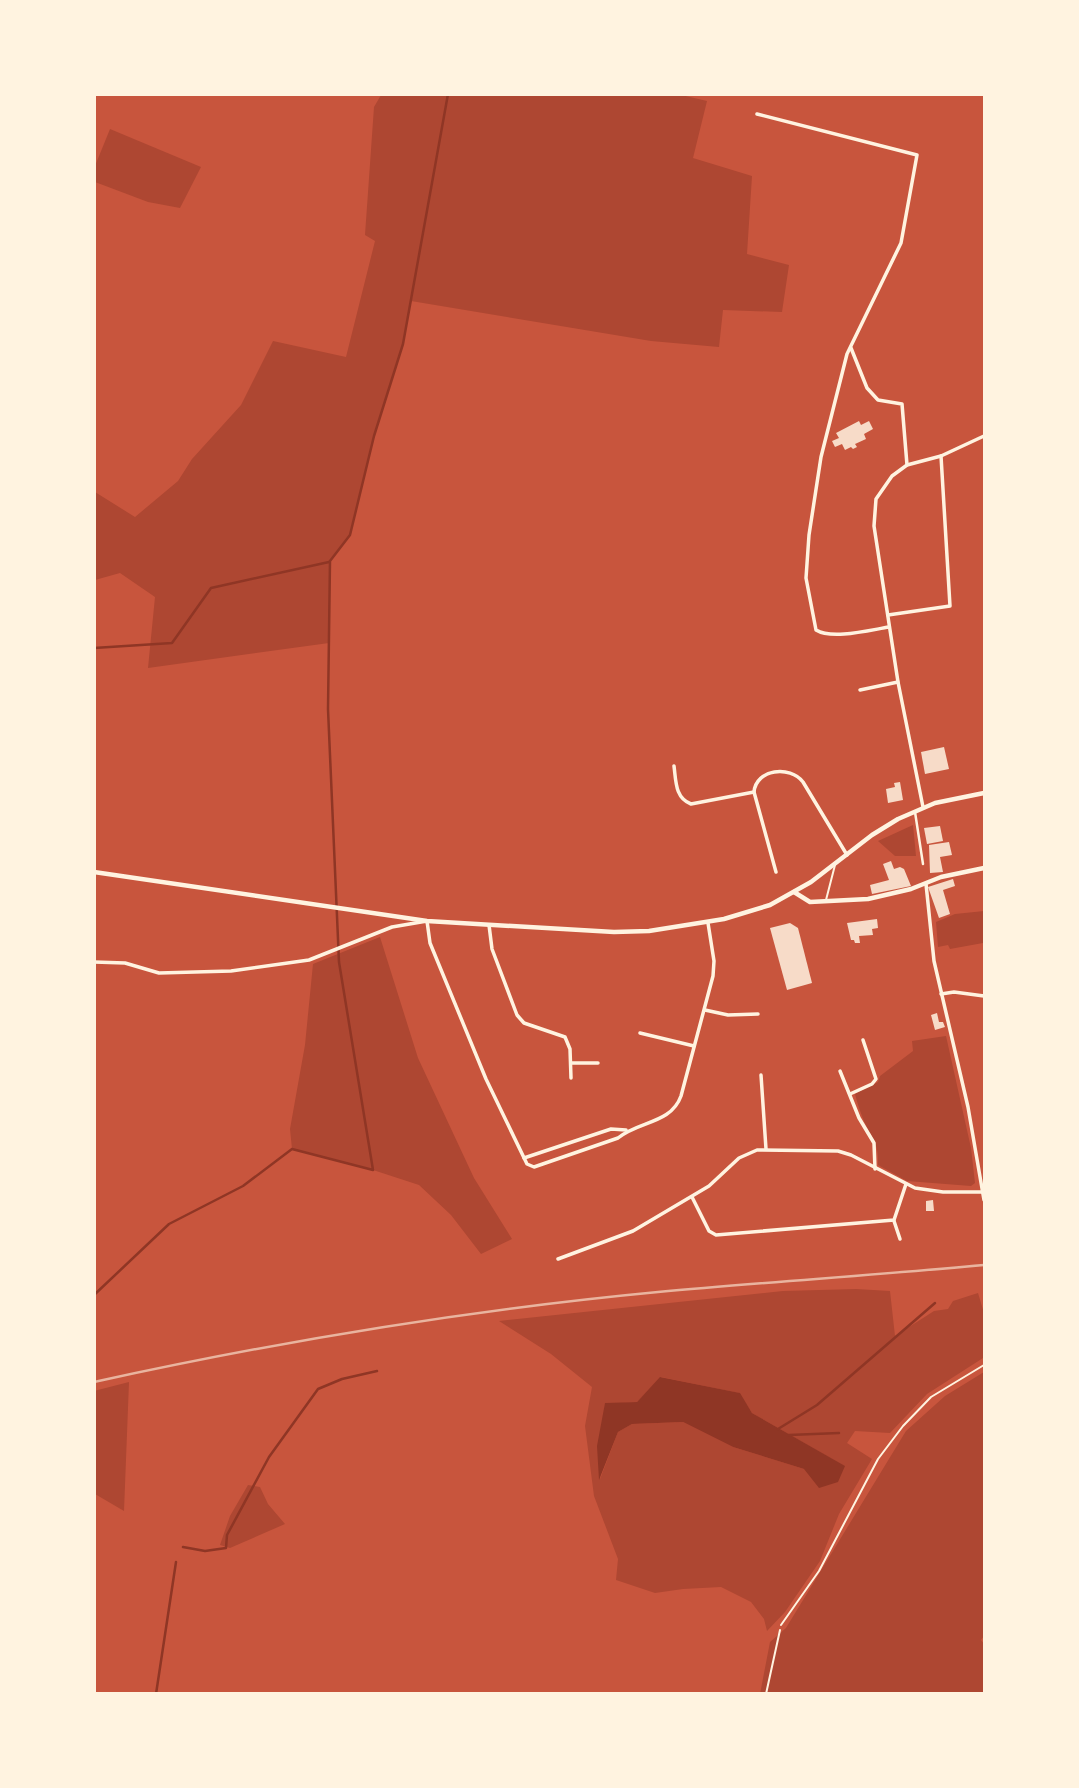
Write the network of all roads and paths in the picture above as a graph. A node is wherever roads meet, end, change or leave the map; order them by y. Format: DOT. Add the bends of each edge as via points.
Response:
graph roads {
  1 [pos="757,114"];
  2 [pos="850,346"];
  3 [pos="985,436"];
  4 [pos="941,456"];
  5 [pos="907,465"];
  6 [pos="888,615"];
  7 [pos="889,627"];
  8 [pos="898,682"];
  9 [pos="860,690"];
  10 [pos="674,766"];
  11 [pos="754,792"];
  12 [pos="985,793"];
  13 [pos="923,807"];
  14 [pos="915,811"];
  15 [pos="847,855"];
  16 [pos="835,864"];
  17 [pos="923,864"];
  18 [pos="985,868"];
  19 [pos="94,872"];
  20 [pos="776,872"];
  21 [pos="927,881"];
  22 [pos="794,892"];
  23 [pos="826,901"];
  24 [pos="427,921"];
  25 [pos="489,923"];
  26 [pos="708,923"];
  27 [pos="94,962"];
  28 [pos="941,994"];
  29 [pos="985,996"];
  30 [pos="705,1010"];
  31 [pos="758,1014"];
  32 [pos="640,1033"];
  33 [pos="863,1040"];
  34 [pos="694,1046"];
  35 [pos="572,1063"];
  36 [pos="598,1063"];
  37 [pos="840,1071"];
  38 [pos="761,1075"];
  39 [pos="571,1078"];
  40 [pos="850,1094"];
  41 [pos="628,1129"];
  42 [pos="766,1149"];
  43 [pos="524,1158"];
  44 [pos="875,1169"];
  45 [pos="906,1184"];
  46 [pos="984,1192"];
  47 [pos="692,1197"];
  48 [pos="985,1200"];
  49 [pos="894,1220"];
  50 [pos="900,1239"];
  51 [pos="558,1259"];
  52 [pos="985,1365"];
  53 [pos="781,1625"];
  54 [pos="766,1693"];
  1 -- 2 [label="street" via="917,155 901,243"];
  2 -- 5 [label="street" via="867,388 878,400 902,404"];
  2 -- 7 [label="street" via="821,457 806,578 820,633"];
  3 -- 4 [label="street"];
  4 -- 5 [label="street"];
  4 -- 6 [label="street" via="950,606"];
  5 -- 6 [label="street" via="892,476 876,499 874,526"];
  6 -- 7 [label="street"];
  7 -- 8 [label="street"];
  8 -- 9 [label="street"];
  8 -- 13 [label="street"];
  10 -- 11 [label="street" via="677,790 686,802"];
  11 -- 15 [label="street" via="763,776 794,773"];
  11 -- 20 [label="street"];
  12 -- 13 [label="street"];
  13 -- 14 [label="street"];
  14 -- 15 [label="street"];
  14 -- 17 [label="street"];
  15 -- 16 [label="street"];
  16 -- 22 [label="street"];
  16 -- 23 [label="lane"];
  18 -- 21 [label="street"];
  19 -- 24 [label="street"];
  21 -- 23 [label="street" via="911,890 868,899"];
  21 -- 28 [label="street"];
  22 -- 23 [label="street" via="810,902"];
  22 -- 26 [label="street" via="758,909"];
  24 -- 25 [label="street"];
  24 -- 27 [label="street" via="392,927 309,960 231,971 159,972 125,963"];
  24 -- 43 [label="street" via="430,943"];
  25 -- 26 [label="street" via="631,932"];
  25 -- 35 [label="street" via="492,949 517,1015 524,1023 565,1037"];
  26 -- 30 [label="street" via="714,970"];
  28 -- 29 [label="street"];
  28 -- 46 [label="street"];
  30 -- 31 [label="street"];
  30 -- 34 [label="street"];
  32 -- 34 [label="street"];
  33 -- 40 [label="street" via="876,1079"];
  34 -- 41 [label="street" via="674,1108 664,1117"];
  35 -- 36 [label="street"];
  35 -- 39 [label="street"];
  37 -- 40 [label="street"];
  38 -- 42 [label="street"];
  40 -- 44 [label="street" via="874,1143"];
  41 -- 43 [label="street" via="611,1129"];
  41 -- 43 [label="street" via="614,1140 534,1167 528,1167"];
  42 -- 44 [label="street" via="838,1151"];
  42 -- 47 [label="street" via="739,1158"];
  44 -- 45 [label="street"];
  45 -- 46 [label="street" via="930,1191"];
  45 -- 49 [label="street"];
  46 -- 48 [label="street"];
  47 -- 49 [label="street" via="709,1231 716,1235"];
  47 -- 51 [label="street" via="633,1231"];
  49 -- 50 [label="street"];
  52 -- 53 [label="lane" via="931,1397 886,1448 819,1571"];
  53 -- 54 [label="path"];
}
